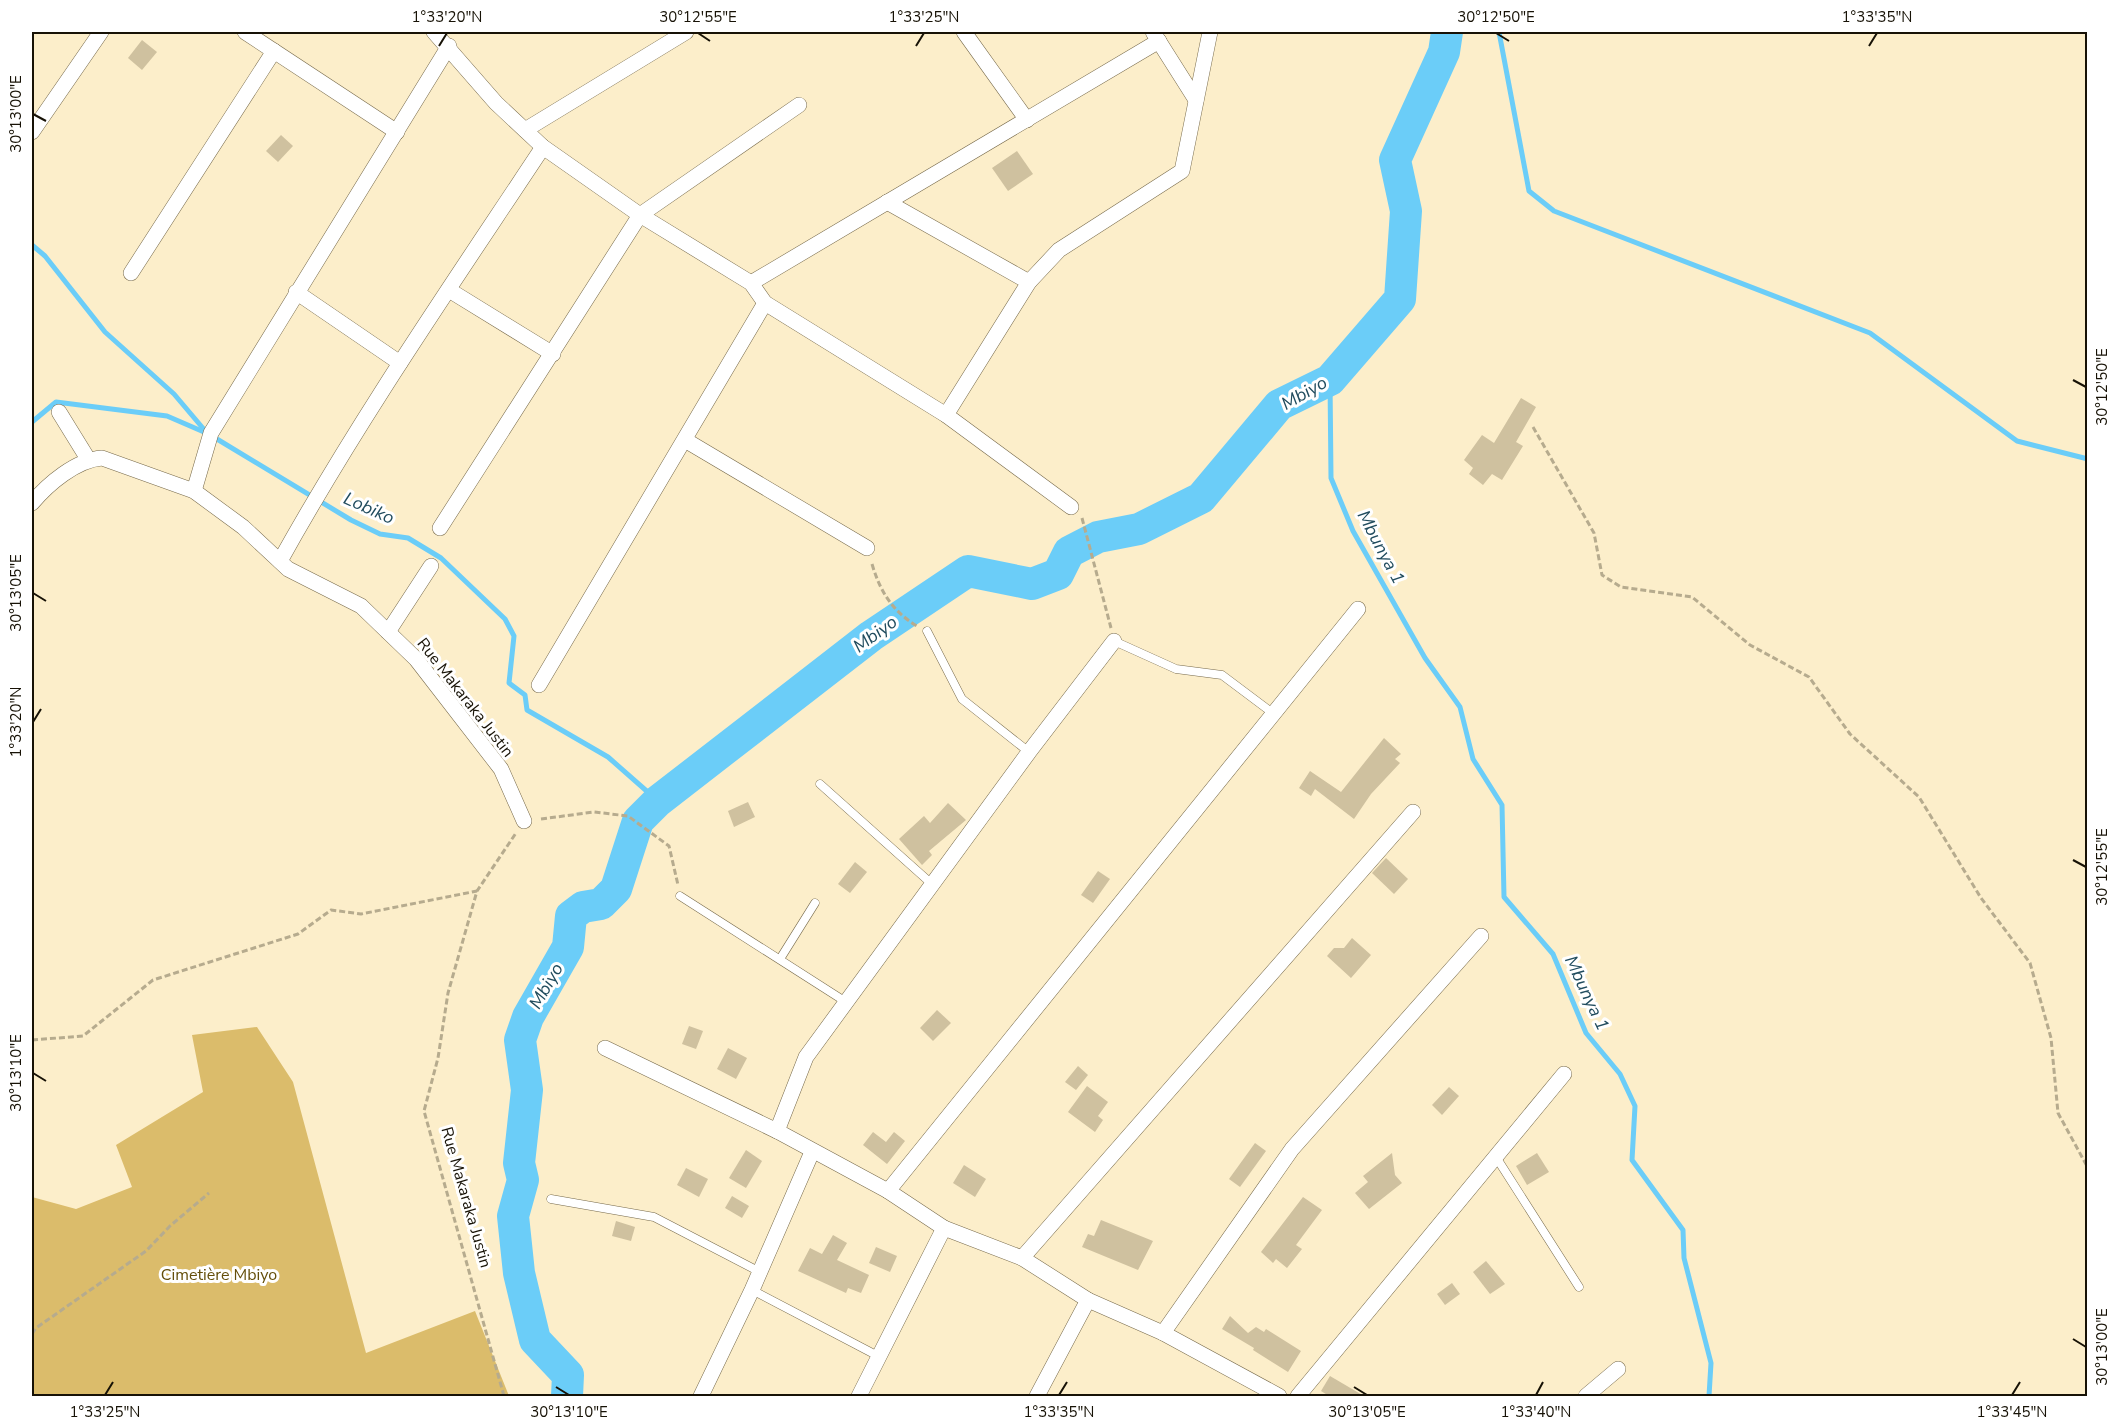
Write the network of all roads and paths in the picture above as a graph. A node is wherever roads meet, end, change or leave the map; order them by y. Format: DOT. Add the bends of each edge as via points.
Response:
graph roads {
  1 [pos="101,32"];
  2 [pos="248,32"];
  3 [pos="434,32"];
  4 [pos="686,32"];
  5 [pos="964,32"];
  6 [pos="1210,32"];
  7 [pos="1156,36"];
  8 [pos="449,46"];
  9 [pos="274,51"];
  10 [pos="1196,99"];
  11 [pos="799,105"];
  12 [pos="1027,120"];
  13 [pos="525,130"];
  14 [pos="32,132"];
  15 [pos="397,132"];
  16 [pos="543,147"];
  17 [pos="887,202"];
  18 [pos="640,214"];
  19 [pos="131,273"];
  20 [pos="1029,282"];
  21 [pos="751,283"];
  22 [pos="449,290"];
  23 [pos="296,292"];
  24 [pos="765,303"];
  25 [pos="553,354"];
  26 [pos="400,363"];
  27 [pos="59,412"];
  28 [pos="946,415"];
  29 [pos="1533,427"];
  30 [pos="685,440"];
  31 [pos="88,459"];
  32 [pos="194,491"];
  33 [pos="32,503"];
  34 [pos="1071,507"];
  35 [pos="440,528"];
  36 [pos="1088,533"];
  37 [pos="867,548"];
  38 [pos="280,561"];
  39 [pos="431,566"];
  40 [pos="1358,609"];
  41 [pos="927,631"];
  42 [pos="388,632"];
  43 [pos="1114,641"];
  44 [pos="539,685"];
  45 [pos="1274,714"];
  46 [pos="1029,752"];
  47 [pos="820,784"];
  48 [pos="1413,812"];
  49 [pos="524,821"];
  50 [pos="933,885"];
  51 [pos="477,891"];
  52 [pos="680,896"];
  53 [pos="815,903"];
  54 [pos="1481,936"];
  55 [pos="780,959"];
  56 [pos="846,1002"];
  57 [pos="32,1040"];
  58 [pos="605,1048"];
  59 [pos="1564,1074"];
  60 [pos="777,1131"];
  61 [pos="812,1152"];
  62 [pos="1496,1157"];
  63 [pos="2088,1168"];
  64 [pos="888,1191"];
  65 [pos="209,1193"];
  66 [pos="551,1199"];
  67 [pos="944,1228"];
  68 [pos="1022,1258"];
  69 [pos="760,1272"];
  70 [pos="1579,1287"];
  71 [pos="752,1290"];
  72 [pos="1088,1300"];
  73 [pos="1163,1333"];
  74 [pos="32,1334"];
  75 [pos="878,1356"];
  76 [pos="1618,1369"];
  77 [pos="504,1396"];
  78 [pos="701,1396"];
  79 [pos="859,1396"];
  80 [pos="1037,1396"];
  81 [pos="1278,1396"];
  82 [pos="1298,1396"];
  83 [pos="1586,1396"];
  1 -- 14 [label="street"];
  2 -- 9 [label="street"];
  3 -- 8 [label="street"];
  4 -- 13 [label="street"];
  5 -- 12 [label="street"];
  6 -- 10 [label="street"];
  7 -- 10 [label="street"];
  7 -- 12 [label="street"];
  8 -- 13 [label="street" via="496,103"];
  8 -- 15 [label="street"];
  9 -- 15 [label="street"];
  9 -- 19 [label="street"];
  10 -- 20 [label="street" via="1182,171 1059,250"];
  11 -- 18 [label="street"];
  12 -- 17 [label="street"];
  13 -- 16 [label="street"];
  15 -- 23 [label="street"];
  16 -- 18 [label="street"];
  16 -- 22 [label="street"];
  17 -- 20 [label="street"];
  17 -- 21 [label="street"];
  18 -- 21 [label="street"];
  18 -- 25 [label="street"];
  20 -- 28 [label="street"];
  21 -- 24 [label="street"];
  22 -- 25 [label="street"];
  22 -- 26 [label="street"];
  23 -- 26 [label="street"];
  23 -- 32 [label="street" via="211,434"];
  24 -- 28 [label="street"];
  24 -- 30 [label="street"];
  25 -- 35 [label="street"];
  26 -- 38 [label="street"];
  27 -- 31 [label="street"];
  28 -- 34 [label="street"];
  29 -- 63 [label="path" via="1594,533 1602,575 1621,587 1692,597 1750,645 1809,677 1850,734 1919,797 1981,898 2030,963 2051,1038 2058,1113"];
  30 -- 37 [label="street"];
  30 -- 44 [label="street"];
  31 -- 32 [label="street, Rue Makaraka Justin" via="102,458"];
  31 -- 33 [label="street" via="43,490"];
  32 -- 38 [label="street, Rue Makaraka Justin" via="243,527"];
  36 -- 43 [label="path"];
  37 -- 41 [label="path" via="879,588 900,616"];
  38 -- 42 [label="street, Rue Makaraka Justin" via="288,569 361,606"];
  39 -- 42 [label="street"];
  40 -- 45 [label="street"];
  41 -- 46 [label="lane" via="962,699"];
  42 -- 49 [label="street, Rue Makaraka Justin" via="416,659 501,769"];
  43 -- 45 [label="lane" via="1176,669 1222,675"];
  43 -- 46 [label="street"];
  45 -- 64 [label="street"];
  46 -- 50 [label="street"];
  47 -- 50 [label="lane"];
  48 -- 68 [label="street"];
  49 -- 51 [label="path, Rue Makaraka Justin"];
  49 -- 52 [label="path" via="594,812 628,816 669,846"];
  50 -- 56 [label="street"];
  51 -- 57 [label="path" via="361,914 331,910 298,934 153,980 83,1036"];
  51 -- 77 [label="path, Rue Makaraka Justin" via="448,993 438,1058 424,1111"];
  52 -- 55 [label="lane"];
  53 -- 55 [label="lane"];
  54 -- 73 [label="street" via="1292,1149"];
  55 -- 56 [label="lane"];
  56 -- 60 [label="street" via="806,1058"];
  58 -- 60 [label="street"];
  59 -- 62 [label="street"];
  60 -- 61 [label="street"];
  61 -- 64 [label="street"];
  61 -- 69 [label="street"];
  62 -- 70 [label="lane"];
  62 -- 82 [label="street"];
  64 -- 67 [label="street"];
  65 -- 74 [label="path" via="146,1251"];
  66 -- 69 [label="lane" via="654,1217"];
  67 -- 68 [label="street"];
  67 -- 75 [label="street"];
  68 -- 72 [label="street"];
  69 -- 71 [label="street"];
  71 -- 75 [label="lane"];
  71 -- 78 [label="street"];
  72 -- 73 [label="street"];
  72 -- 80 [label="street"];
  73 -- 81 [label="street"];
  75 -- 79 [label="street"];
  76 -- 83 [label="street"];
}
